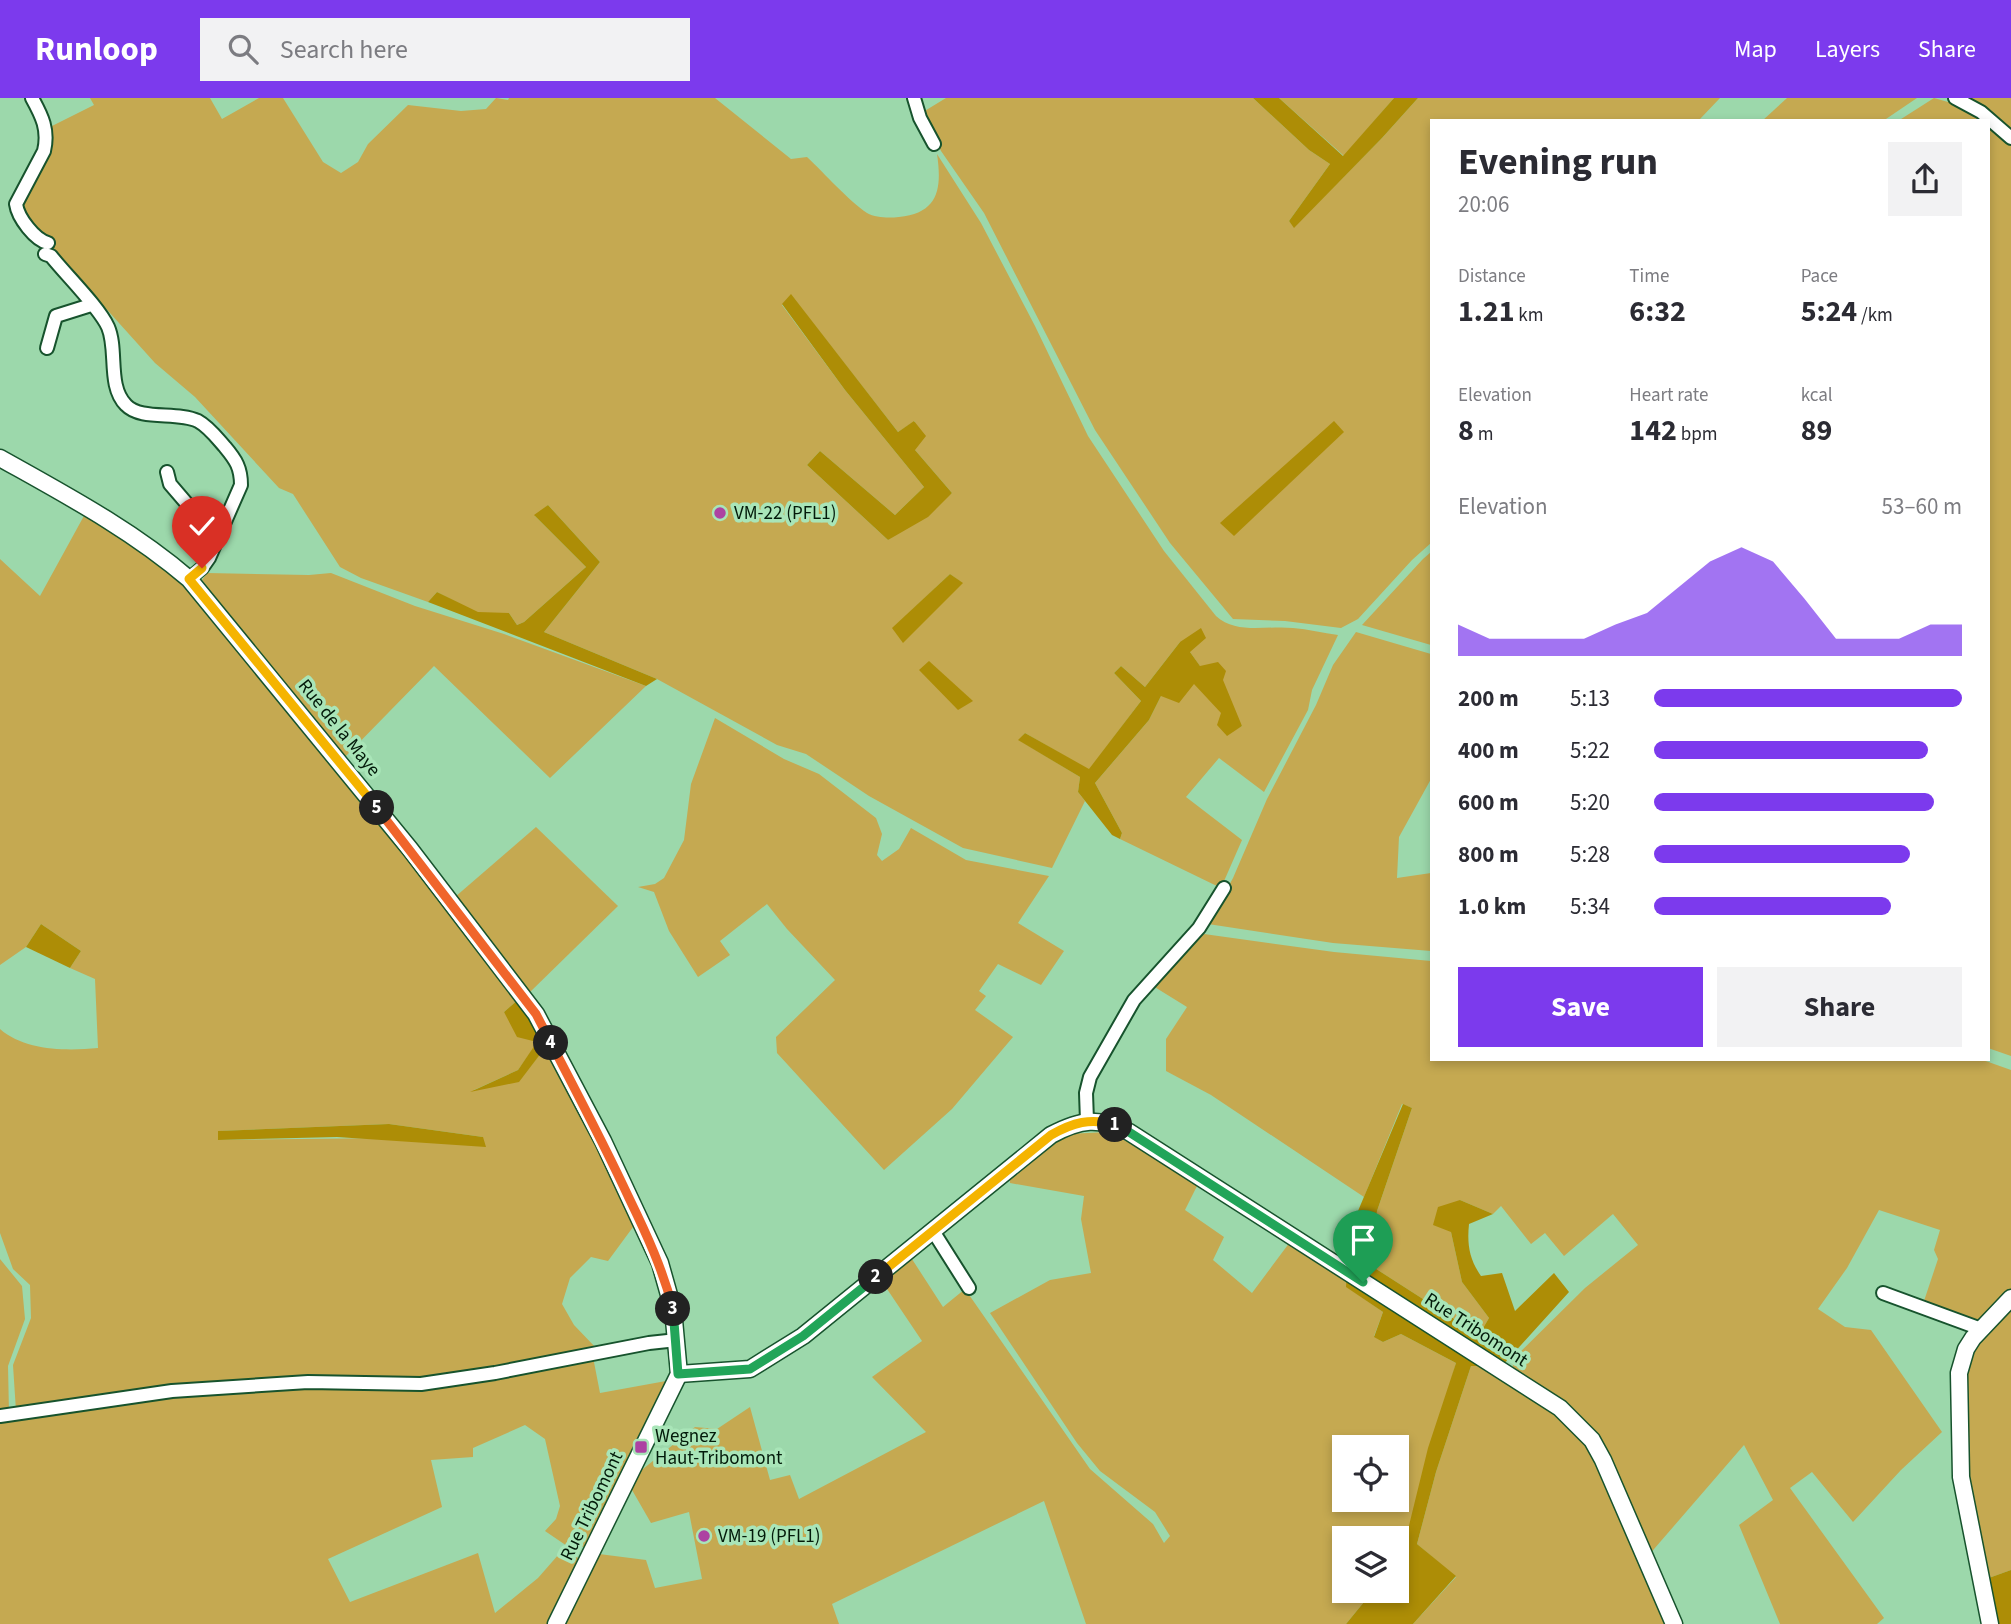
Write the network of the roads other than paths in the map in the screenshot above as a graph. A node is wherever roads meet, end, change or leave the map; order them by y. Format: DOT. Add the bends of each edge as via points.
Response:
graph roads {
  1 [pos="32,98"];
  2 [pos="914,98"];
  3 [pos="1955,98"];
  4 [pos="1988,119"];
  5 [pos="1990,120"];
  6 [pos="2011,138"];
  7 [pos="934,144"];
  8 [pos="91,304"];
  9 [pos="47,348"];
  10 [pos="0,458"];
  11 [pos="166,472"];
  12 [pos="218,540"];
  13 [pos="189,579"];
  14 [pos="1224,888"];
  15 [pos="1087,1121"];
  16 [pos="933,1231"];
  17 [pos="969,1289"];
  18 [pos="1883,1293"];
  19 [pos="2011,1298"];
  20 [pos="1981,1329"];
  21 [pos="677,1340"];
  22 [pos="678,1374"];
  23 [pos="0,1416"];
  24 [pos="556,1624"];
  25 [pos="1674,1624"];
  26 [pos="1990,1624"];
  1 -- 8 [label="street" via="43,120 46,141 16,204 20,217"];
  2 -- 7 [label="street"];
  3 -- 4 [label="street"];
  5 -- 6 [label="street"];
  8 -- 9 [label="street" via="56,316"];
  8 -- 12 [label="street" via="110,332 118,393 124,404 133,411 200,422 238,461 241,485"];
  10 -- 13 [label="street, Rue de la Maye" via="115,523"];
  11 -- 12 [label="street" via="170,484"];
  12 -- 13 [label="street" via="202,568"];
  13 -- 21 [label="street, Rue de la Maye" via="410,849 536,1014 660,1263"];
  14 -- 15 [label="street" via="1199,928 1128,1011 1090,1077"];
  15 -- 16 [label="street" via="1051,1135"];
  15 -- 25 [label="street, Rue Tribomont" via="1129,1132 1560,1408 1592,1440 1603,1460"];
  16 -- 17 [label="street"];
  16 -- 22 [label="street" via="803,1336 750,1369"];
  18 -- 20 [label="street"];
  19 -- 20 [label="street"];
  20 -- 26 [label="street" via="1961,1361 1960,1461"];
  21 -- 22 [label="street, Rue de la Maye"];
  21 -- 23 [label="street" via="421,1384 308,1382 172,1391"];
  22 -- 24 [label="street, Rue Tribomont"];
}
